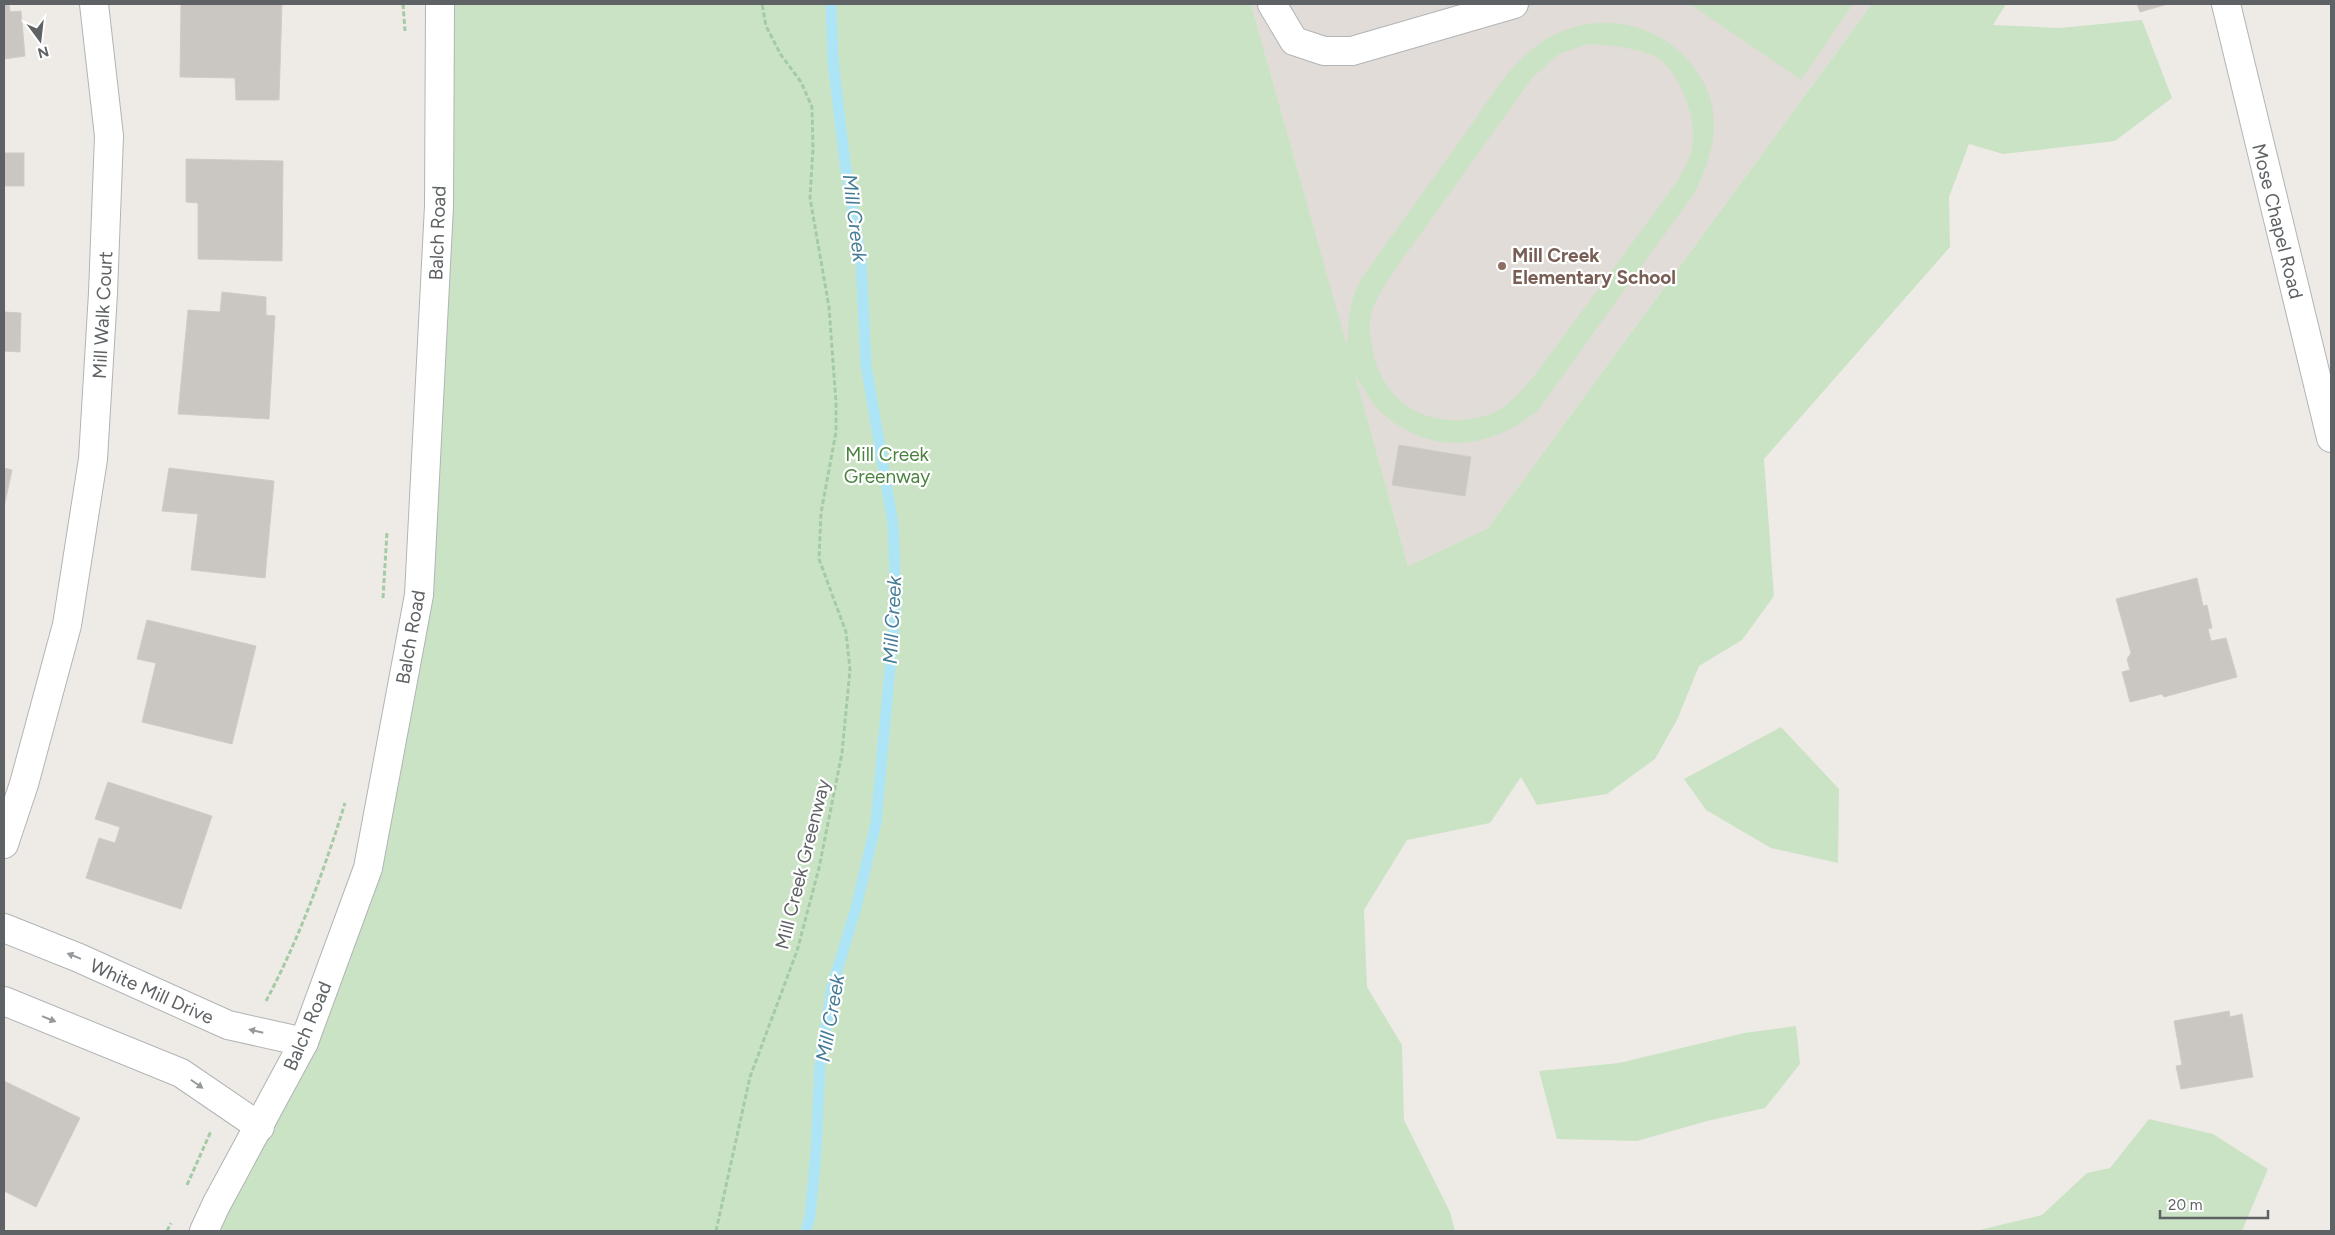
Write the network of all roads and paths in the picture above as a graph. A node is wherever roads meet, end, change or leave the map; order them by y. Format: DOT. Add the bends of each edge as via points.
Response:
graph roads {
  1 [pos="94,4"];
  2 [pos="403,4"];
  3 [pos="440,4"];
  4 [pos="762,4"];
  5 [pos="1272,4"];
  6 [pos="1514,4"];
  7 [pos="2226,4"];
  8 [pos="405,39"];
  9 [pos="2330,430"];
  10 [pos="387,531"];
  11 [pos="382,608"];
  12 [pos="346,799"];
  13 [pos="4,844"];
  14 [pos="4,928"];
  15 [pos="4,1001"];
  16 [pos="252,1030"];
  17 [pos="304,1042"];
  18 [pos="223,1102"];
  19 [pos="260,1127"];
  20 [pos="186,1188"];
  21 [pos="174,1214"];
  22 [pos="167,1231"];
  23 [pos="204,1231"];
  24 [pos="716,1231"];
  1 -- 13 [label="street, Mill Walk Court" via="109,136 104,293 93,459 67,625 24,784"];
  2 -- 8 [label="path"];
  3 -- 17 [label="street, Balch Road" via="440,206 419,595 368,868"];
  4 -- 24 [label="path, Mill Creek Greenway" via="766,26 781,55 801,82 812,107 810,198 829,307 836,403 836,432 821,513 819,559 846,632 850,670 842,753 819,868 797,951 750,1077"];
  5 -- 6 [label="street" via="1294,41 1324,52 1352,51"];
  7 -- 9 [label="street, Mose Chapel Road"];
  10 -- 11 [label="path"];
  12 -- 16 [label="path" via="306,914"];
  16 -- 14 [label="street, White Mill Drive, one-way" via="228,1025"];
  15 -- 18 [label="street, one-way" via="182,1073"];
  17 -- 16 [label="street, White Mill Drive, one-way"];
  17 -- 19 [label="street, Balch Road"];
  18 -- 19 [label="street"];
  18 -- 20 [label="path"];
  19 -- 23 [label="street, Balch Road"];
  21 -- 22 [label="path"];
}
